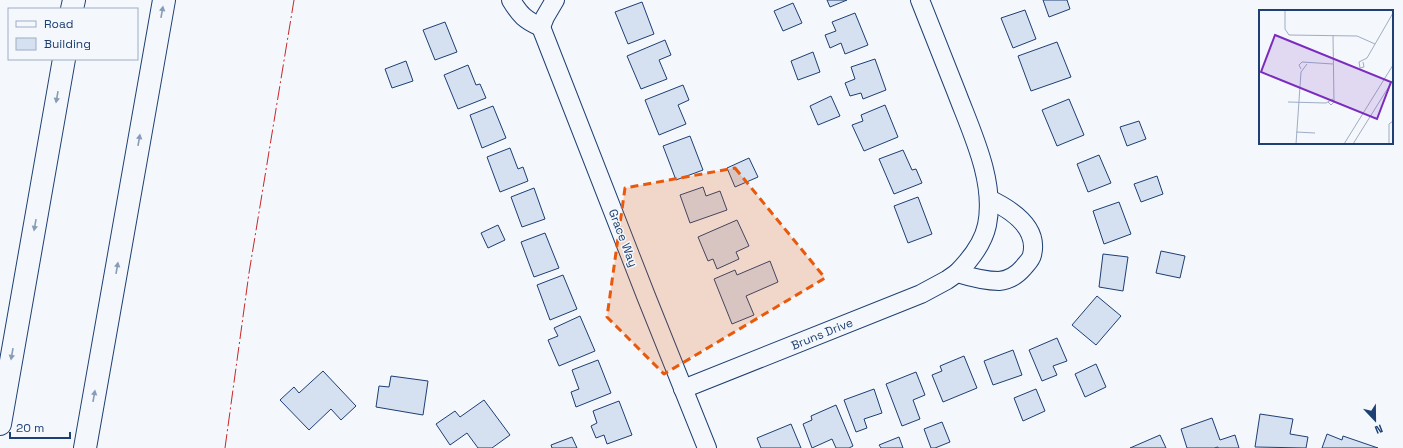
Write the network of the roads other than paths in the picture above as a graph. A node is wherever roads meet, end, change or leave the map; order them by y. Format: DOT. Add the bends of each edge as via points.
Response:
graph roads {
  1 [pos="164,0"];
  2 [pos="511,0"];
  3 [pos="555,0"];
  4 [pos="920,0"];
  5 [pos="541,27"];
  6 [pos="64,60"];
  7 [pos="989,199"];
  8 [pos="957,273"];
  9 [pos="684,389"];
  10 [pos="0,424"];
  11 [pos="85,448"];
  12 [pos="707,448"];
  11 -- 1 [label="highway, one-way"];
  2 -- 5 [label="street" via="518,12"];
  3 -- 5 [label="street"];
  4 -- 7 [label="street, Bruns Drive" via="975,140 984,168"];
  5 -- 9 [label="street, Grace Way"];
  6 -- 10 [label="highway, one-way"];
  7 -- 8 [label="street, Bruns Drive" via="987,225 982,240 970,261"];
  7 -- 8 [label="street" via="1024,223 1033,239 1032,256 1017,275 1001,281"];
  8 -- 9 [label="street, Bruns Drive" via="921,294"];
  9 -- 12 [label="street, Grace Way"];
}
